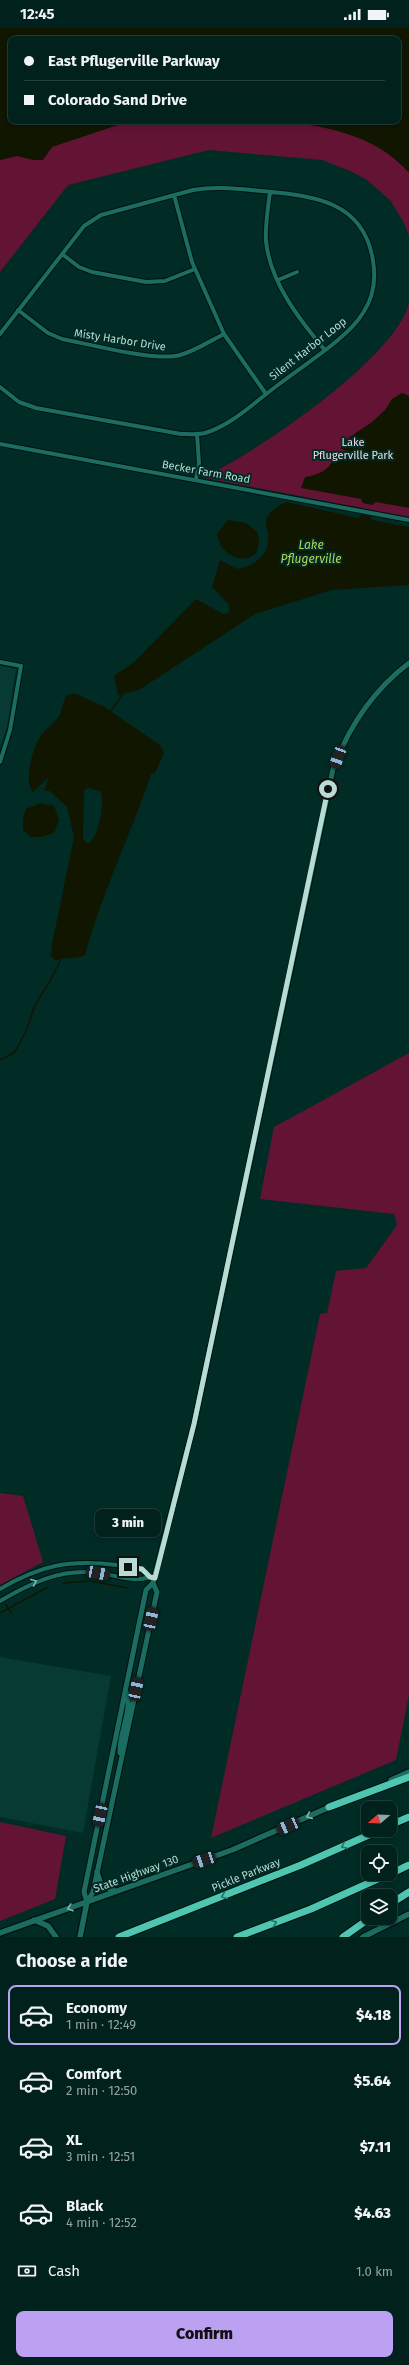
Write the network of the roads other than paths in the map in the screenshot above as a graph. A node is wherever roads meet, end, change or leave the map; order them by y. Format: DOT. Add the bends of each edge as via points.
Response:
graph roads {
  1 [pos="270,192"];
  2 [pos="174,195"];
  3 [pos="62,254"];
  4 [pos="196,269"];
  5 [pos="297,272"];
  6 [pos="278,280"];
  7 [pos="18,310"];
  8 [pos="0,334"];
  9 [pos="224,334"];
  10 [pos="324,350"];
  11 [pos="0,387"];
  12 [pos="266,394"];
  13 [pos="197,434"];
  14 [pos="0,444"];
  15 [pos="196,479"];
  16 [pos="409,520"];
  17 [pos="0,662"];
  18 [pos="409,663"];
  19 [pos="0,762"];
  20 [pos="153,1579"];
  21 [pos="0,1589"];
  22 [pos="0,1601"];
  23 [pos="125,1692"];
  24 [pos="120,1762"];
  25 [pos="409,1772"];
  26 [pos="409,1777"];
  27 [pos="329,1807"];
  28 [pos="409,1817"];
  29 [pos="397,1822"];
  30 [pos="364,1837"];
  31 [pos="409,1865"];
  32 [pos="397,1871"];
  33 [pos="97,1872"];
  34 [pos="374,1881"];
  35 [pos="116,1892"];
  36 [pos="409,1892"];
  37 [pos="397,1900"];
  38 [pos="87,1902"];
  39 [pos="409,1914"];
  40 [pos="34,1920"];
  41 [pos="361,1924"];
  42 [pos="0,1933"];
  43 [pos="56,1937"];
  44 [pos="80,1937"];
  45 [pos="119,1937"];
  46 [pos="237,1937"];
  47 [pos="343,1937"];
  48 [pos="363,1937"];
  1 -- 2 [label="street, Silent Harbor Loop" via="218,187"];
  1 -- 6 [label="street" via="266,239 268,253"];
  1 -- 10 [label="street, Silent Harbor Loop" via="308,195 335,204 357,223 371,249 374,267 372,296 355,324"];
  2 -- 3 [label="street, Silent Harbor Loop" via="101,215 84,226"];
  2 -- 4 [label="street"];
  3 -- 4 [label="street" via="79,267 92,272 146,282 169,280"];
  3 -- 7 [label="street, Silent Harbor Loop"];
  4 -- 9 [label="street"];
  5 -- 6 [label="street"];
  6 -- 10 [label="street" via="291,307"];
  7 -- 8 [label="street, Silent Harbor Loop"];
  7 -- 9 [label="street, Misty Harbor Drive" via="62,339 159,357 179,356"];
  9 -- 12 [label="street"];
  10 -- 12 [label="street, Silent Harbor Loop"];
  11 -- 13 [label="street, Silent Harbor Loop" via="19,402 36,408 181,434"];
  12 -- 13 [label="street, Silent Harbor Loop" via="232,420 214,430"];
  13 -- 15 [label="street" via="199,463"];
  14 -- 15 [label="street, Becker Farm Road"];
  15 -- 16 [label="street, Becker Farm Road"];
  17 -- 19 [label="street" via="21,666 10,730"];
  18 -- 20 [label="street" via="383,686 362,711 342,744 333,769 194,1424"];
  20 -- 21 [label="street" via="142,1569 101,1563 68,1562 30,1572"];
  22 -- 20 [label="street, one-way" via="28,1585 59,1574 98,1573 140,1580"];
  20 -- 23 [label="street" via="146,1590"];
  20 -- 24 [label="street" via="157,1592"];
  23 -- 24 [label="street" via="128,1702 120,1741"];
  23 -- 38 [label="street" via="84,1892"];
  24 -- 33 [label="street"];
  25 -- 27 [label="main road, State Highway 130"];
  26 -- 27 [label="highway"];
  27 -- 35 [label="main road, State Highway 130, one-way" via="232,1850"];
  28 -- 29 [label="highway"];
  30 -- 45 [label="highway, Pickle Parkway, one-way" via="301,1865"];
  31 -- 32 [label="highway"];
  33 -- 35 [label="main road" via="101,1885"];
  33 -- 38 [label="street" via="93,1892"];
  46 -- 34 [label="highway, one-way"];
  35 -- 38 [label="main road, State Highway 130"];
  36 -- 37 [label="highway"];
  38 -- 40 [label="main road, State Highway 130, one-way"];
  38 -- 44 [label="main road"];
  39 -- 48 [label="main road"];
  40 -- 42 [label="main road, State Highway 130"];
  40 -- 43 [label="main road" via="48,1926"];
  41 -- 47 [label="highway"];
}
